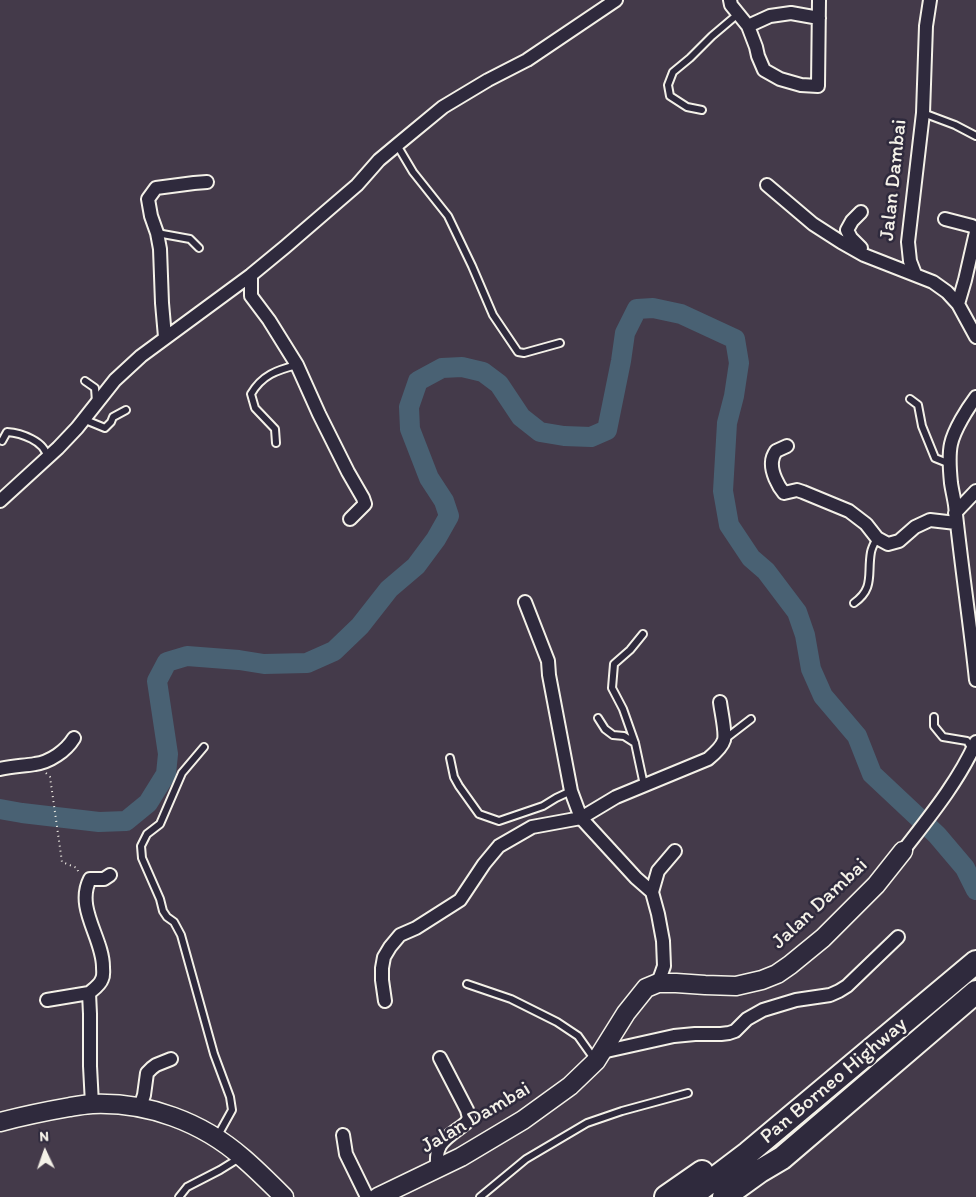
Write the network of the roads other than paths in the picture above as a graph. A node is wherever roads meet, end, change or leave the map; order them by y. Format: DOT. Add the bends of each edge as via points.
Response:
graph roads {
  1 [pos="616,0"];
  2 [pos="730,0"];
  3 [pos="819,0"];
  4 [pos="930,0"];
  5 [pos="738,14"];
  6 [pos="818,18"];
  7 [pos="748,26"];
  8 [pos="702,110"];
  9 [pos="923,113"];
  10 [pos="976,136"];
  11 [pos="397,145"];
  12 [pos="207,182"];
  13 [pos="767,185"];
  14 [pos="861,212"];
  15 [pos="945,219"];
  16 [pos="976,230"];
  17 [pos="157,233"];
  18 [pos="198,248"];
  19 [pos="864,255"];
  20 [pos="915,274"];
  21 [pos="251,275"];
  22 [pos="958,304"];
  23 [pos="165,337"];
  24 [pos="976,337"];
  25 [pos="560,342"];
  26 [pos="298,365"];
  27 [pos="84,381"];
  28 [pos="976,397"];
  29 [pos="910,399"];
  30 [pos="96,404"];
  31 [pos="126,410"];
  32 [pos="83,420"];
  33 [pos="2,441"];
  34 [pos="276,443"];
  35 [pos="787,446"];
  36 [pos="48,458"];
  37 [pos="950,464"];
  38 [pos="976,491"];
  39 [pos="0,501"];
  40 [pos="956,518"];
  41 [pos="350,519"];
  42 [pos="877,538"];
  43 [pos="971,586"];
  44 [pos="525,602"];
  45 [pos="854,603"];
  46 [pos="644,634"];
  47 [pos="975,656"];
  48 [pos="976,680"];
  49 [pos="720,702"];
  50 [pos="934,717"];
  51 [pos="598,718"];
  52 [pos="751,719"];
  53 [pos="74,738"];
  54 [pos="724,739"];
  55 [pos="635,742"];
  56 [pos="204,746"];
  57 [pos="974,746"];
  58 [pos="450,758"];
  59 [pos="0,769"];
  60 [pos="644,785"];
  61 [pos="571,791"];
  62 [pos="581,818"];
  63 [pos="675,851"];
  64 [pos="903,851"];
  65 [pos="110,874"];
  66 [pos="652,892"];
  67 [pos="898,937"];
  68 [pos="976,962"];
  69 [pos="658,983"];
  70 [pos="467,984"];
  71 [pos="976,992"];
  72 [pos="89,993"];
  73 [pos="48,1000"];
  74 [pos="385,1001"];
  75 [pos="599,1057"];
  76 [pos="440,1058"];
  77 [pos="171,1059"];
  78 [pos="688,1093"];
  79 [pos="92,1104"];
  80 [pos="140,1107"];
  81 [pos="0,1122"];
  82 [pos="343,1135"];
  83 [pos="216,1138"];
  84 [pos="242,1157"];
  85 [pos="754,1157"];
  86 [pos="782,1158"];
  87 [pos="437,1168"];
  88 [pos="179,1197"];
  89 [pos="284,1197"];
  90 [pos="367,1197"];
  91 [pos="378,1197"];
  92 [pos="480,1197"];
  93 [pos="666,1197"];
  94 [pos="690,1197"];
  95 [pos="724,1197"];
  96 [pos="750,1197"];
  1 -- 11 [label="street" via="527,60 443,107"];
  2 -- 5 [label="street"];
  3 -- 6 [label="street"];
  4 -- 9 [label="street, Jalan Dambai"];
  5 -- 7 [label="street"];
  5 -- 8 [label="lane" via="673,72 668,85 670,96 687,107"];
  6 -- 7 [label="street" via="791,13 770,16"];
  6 -- 7 [label="street" via="818,86 780,79 764,70"];
  9 -- 10 [label="lane"];
  9 -- 20 [label="street, Jalan Dambai" via="908,242"];
  11 -- 21 [label="street" via="357,185"];
  11 -- 25 [label="lane" via="413,172 448,216 493,314 518,352 524,354"];
  12 -- 17 [label="street" via="156,188 148,199"];
  13 -- 19 [label="street" via="813,224"];
  14 -- 19 [label="street" via="848,230"];
  15 -- 16 [label="street"];
  16 -- 22 [label="street"];
  17 -- 18 [label="lane" via="190,239"];
  17 -- 23 [label="street"];
  19 -- 20 [label="street"];
  20 -- 22 [label="street" via="933,282"];
  21 -- 23 [label="street"];
  21 -- 26 [label="street" via="251,296"];
  22 -- 24 [label="street"];
  23 -- 30 [label="street" via="115,380"];
  26 -- 34 [label="lane" via="279,369 264,378 252,394 255,408 275,429"];
  26 -- 41 [label="street" via="319,414 363,498 365,504"];
  27 -- 30 [label="lane" via="95,388"];
  28 -- 37 [label="street" via="957,427 951,444"];
  29 -- 37 [label="lane" via="918,405 922,426 936,458"];
  30 -- 32 [label="street"];
  31 -- 32 [label="lane" via="113,417 105,428"];
  32 -- 36 [label="street"];
  33 -- 36 [label="lane" via="7,432 15,433 39,443"];
  35 -- 42 [label="street" via="776,451 772,461 781,489 784,492 797,490 849,511"];
  36 -- 39 [label="street"];
  37 -- 40 [label="street"];
  38 -- 40 [label="street"];
  40 -- 42 [label="street" via="930,520 888,544"];
  40 -- 43 [label="street"];
  42 -- 45 [label="lane" via="871,550 870,578 862,597"];
  43 -- 47 [label="street"];
  44 -- 61 [label="street" via="548,661"];
  46 -- 55 [label="lane" via="614,664 612,688"];
  47 -- 48 [label="street"];
  49 -- 54 [label="street"];
  50 -- 57 [label="lane" via="934,726 943,738 967,741"];
  51 -- 55 [label="lane" via="613,735"];
  52 -- 54 [label="lane"];
  53 -- 59 [label="street" via="68,747 38,764"];
  54 -- 60 [label="street" via="708,759"];
  55 -- 60 [label="lane"];
  56 -- 83 [label="lane" via="182,773 160,824 147,834 141,846 142,858 163,911 181,935 214,1054 230,1097 232,1110"];
  57 -- 64 [label="street, Jalan Dambai" via="943,799"];
  58 -- 61 [label="lane" via="454,777 479,814 499,821 543,806"];
  60 -- 62 [label="street"];
  61 -- 62 [label="street"];
  62 -- 66 [label="street"];
  62 -- 74 [label="street" via="532,827 499,846 460,900 400,935 384,957 382,980"];
  63 -- 66 [label="street" via="658,871"];
  64 -- 69 [label="street, Jalan Dambai" via="876,885 823,938 777,974 736,986"];
  65 -- 72 [label="street" via="104,879 90,879 86,886 86,910 103,961 103,977"];
  66 -- 69 [label="street" via="664,966"];
  67 -- 75 [label="street" via="847,986 830,995 796,1000 763,1010 729,1032 674,1036"];
  68 -- 85 [label="highway, Pan Borneo Highway"];
  69 -- 75 [label="street, Jalan Dambai" via="646,988 639,996"];
  70 -- 75 [label="lane" via="511,999 557,1022 578,1036"];
  71 -- 86 [label="highway, Pan Borneo Highway"];
  72 -- 73 [label="street"];
  72 -- 79 [label="street"];
  75 -- 87 [label="street, Jalan Dambai" via="570,1086 523,1120"];
  76 -- 87 [label="street" via="469,1118 442,1142 437,1154"];
  77 -- 80 [label="street" via="147,1073"];
  78 -- 92 [label="lane" via="587,1122 526,1158"];
  79 -- 80 [label="street"];
  79 -- 81 [label="street"];
  80 -- 83 [label="street" via="175,1117"];
  82 -- 90 [label="street" via="346,1154"];
  83 -- 84 [label="street"];
  84 -- 88 [label="lane" via="187,1187"];
  84 -- 89 [label="street"];
  85 -- 86 [label="highway, Pan Borneo Highway"];
  85 -- 93 [label="highway" via="718,1160"];
  85 -- 94 [label="highway, Pan Borneo Highway"];
  85 -- 95 [label="highway, Pan Borneo Highway"];
  86 -- 96 [label="highway"];
  87 -- 91 [label="street, Jalan Dambai" via="398,1191"];
}
